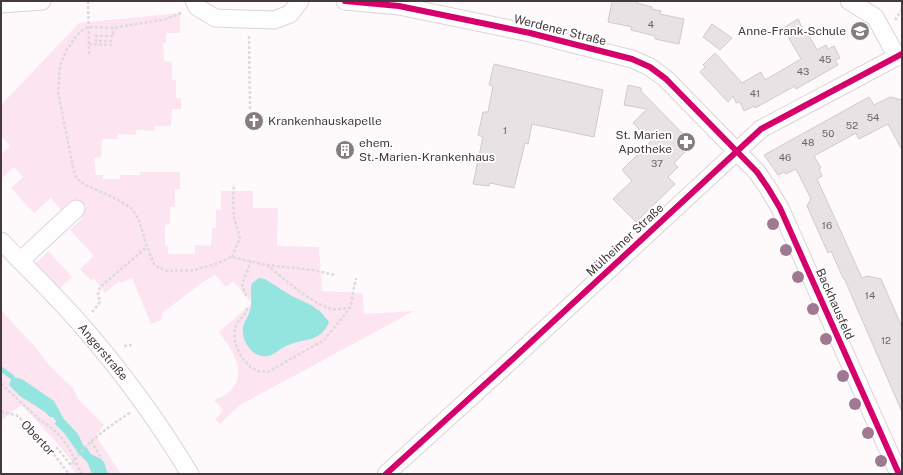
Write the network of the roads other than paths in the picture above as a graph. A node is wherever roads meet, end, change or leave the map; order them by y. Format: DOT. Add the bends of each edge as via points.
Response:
graph roads {
  1 [pos="42,1"];
  2 [pos="300,1"];
  3 [pos="345,1"];
  4 [pos="849,1"];
  5 [pos="1,4"];
  6 [pos="195,4"];
  7 [pos="530,33"];
  8 [pos="508,41"];
  9 [pos="900,56"];
  10 [pos="737,151"];
  11 [pos="76,209"];
  12 [pos="1,241"];
  13 [pos="20,261"];
  14 [pos="190,474"];
  15 [pos="386,474"];
  16 [pos="899,474"];
  1 -- 5 [label="street"];
  2 -- 6 [label="street" via="290,14 274,20 215,18"];
  3 -- 7 [label="street, Werdener Straße" via="399,6 444,22"];
  4 -- 9 [label="street" via="875,17"];
  7 -- 8 [label="street, Werdener Straße"];
  7 -- 10 [label="street, Werdener Straße" via="622,56 650,67 675,87"];
  9 -- 10 [label="street, Mülheimer Straße" via="761,128"];
  10 -- 15 [label="street, Mülheimer Straße"];
  10 -- 16 [label="street, Backhausfeld" via="757,172 780,208"];
  11 -- 13 [label="street"];
  12 -- 13 [label="street, Angerstraße"];
  13 -- 14 [label="street, Angerstraße" via="82,326 144,403"];
}
